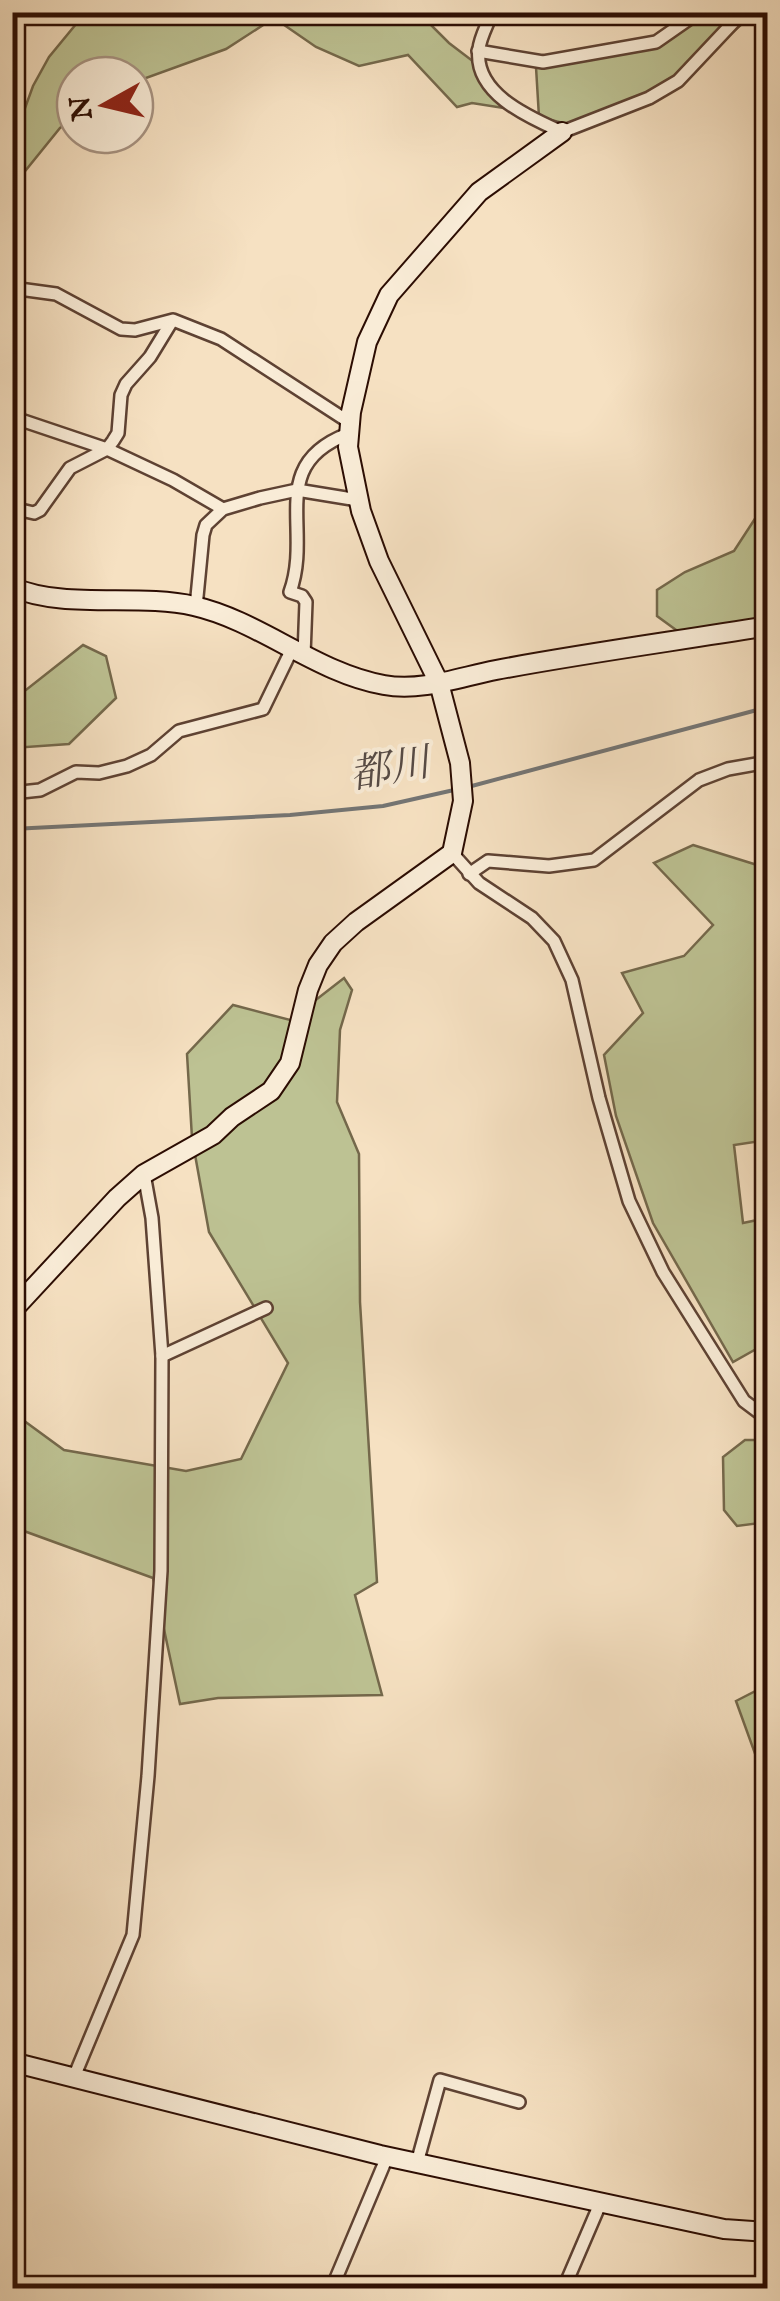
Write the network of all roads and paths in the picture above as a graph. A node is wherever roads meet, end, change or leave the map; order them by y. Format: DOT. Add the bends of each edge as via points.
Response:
graph roads {
  1 [pos="492,12"];
  2 [pos="699,12"];
  3 [pos="743,12"];
  4 [pos="478,50"];
  5 [pos="562,132"];
  6 [pos="12,288"];
  7 [pos="173,320"];
  8 [pos="12,417"];
  9 [pos="349,428"];
  10 [pos="106,449"];
  11 [pos="297,490"];
  12 [pos="358,500"];
  13 [pos="12,508"];
  14 [pos="222,509"];
  15 [pos="12,587"];
  16 [pos="196,606"];
  17 [pos="768,626"];
  18 [pos="298,652"];
  19 [pos="440,683"];
  20 [pos="768,762"];
  21 [pos="12,793"];
  22 [pos="452,853"];
  23 [pos="469,874"];
  24 [pos="144,1174"];
  25 [pos="266,1308"];
  26 [pos="12,1311"];
  27 [pos="162,1356"];
  28 [pos="768,1418"];
  29 [pos="12,2062"];
  30 [pos="74,2077"];
  31 [pos="519,2102"];
  32 [pos="388,2157"];
  33 [pos="417,2164"];
  34 [pos="600,2204"];
  35 [pos="768,2232"];
  36 [pos="332,2288"];
  37 [pos="564,2288"];
  1 -- 4 [label="street"];
  2 -- 4 [label="street" via="656,42 543,62"];
  3 -- 5 [label="street" via="678,82"];
  4 -- 5 [label="street" via="482,70 500,95 520,113"];
  5 -- 9 [label="street" via="479,192 389,295 367,342"];
  6 -- 7 [label="street" via="56,294 121,329"];
  7 -- 9 [label="street" via="221,340"];
  7 -- 10 [label="street" via="126,384 118,432"];
  8 -- 10 [label="street"];
  9 -- 11 [label="street" via="308,461"];
  9 -- 12 [label="street"];
  10 -- 13 [label="street" via="70,468 40,510"];
  10 -- 14 [label="street"];
  11 -- 12 [label="street"];
  11 -- 14 [label="street"];
  11 -- 18 [label="street" via="298,563 290,592 306,602"];
  12 -- 19 [label="street" via="379,562"];
  14 -- 16 [label="street" via="202,535"];
  15 -- 16 [label="street"];
  16 -- 18 [label="street"];
  17 -- 19 [label="street"];
  18 -- 19 [label="street" via="381,685"];
  18 -- 21 [label="street" via="263,709 179,731 127,766 76,772 40,790"];
  19 -- 22 [label="street" via="462,780"];
  20 -- 23 [label="street" via="699,780 594,860 549,866 488,861"];
  22 -- 23 [label="street"];
  22 -- 24 [label="street" via="334,943 308,990 290,1064 271,1091 213,1135"];
  23 -- 28 [label="street" via="554,941 572,980 630,1201 664,1272 744,1402"];
  24 -- 26 [label="street"];
  24 -- 27 [label="street"];
  25 -- 27 [label="street"];
  27 -- 30 [label="street" via="161,1570 133,1936"];
  29 -- 30 [label="street"];
  30 -- 32 [label="street"];
  31 -- 33 [label="street" via="440,2080"];
  32 -- 33 [label="street"];
  32 -- 36 [label="street"];
  33 -- 34 [label="street"];
  34 -- 35 [label="street"];
  34 -- 37 [label="street"];
}
